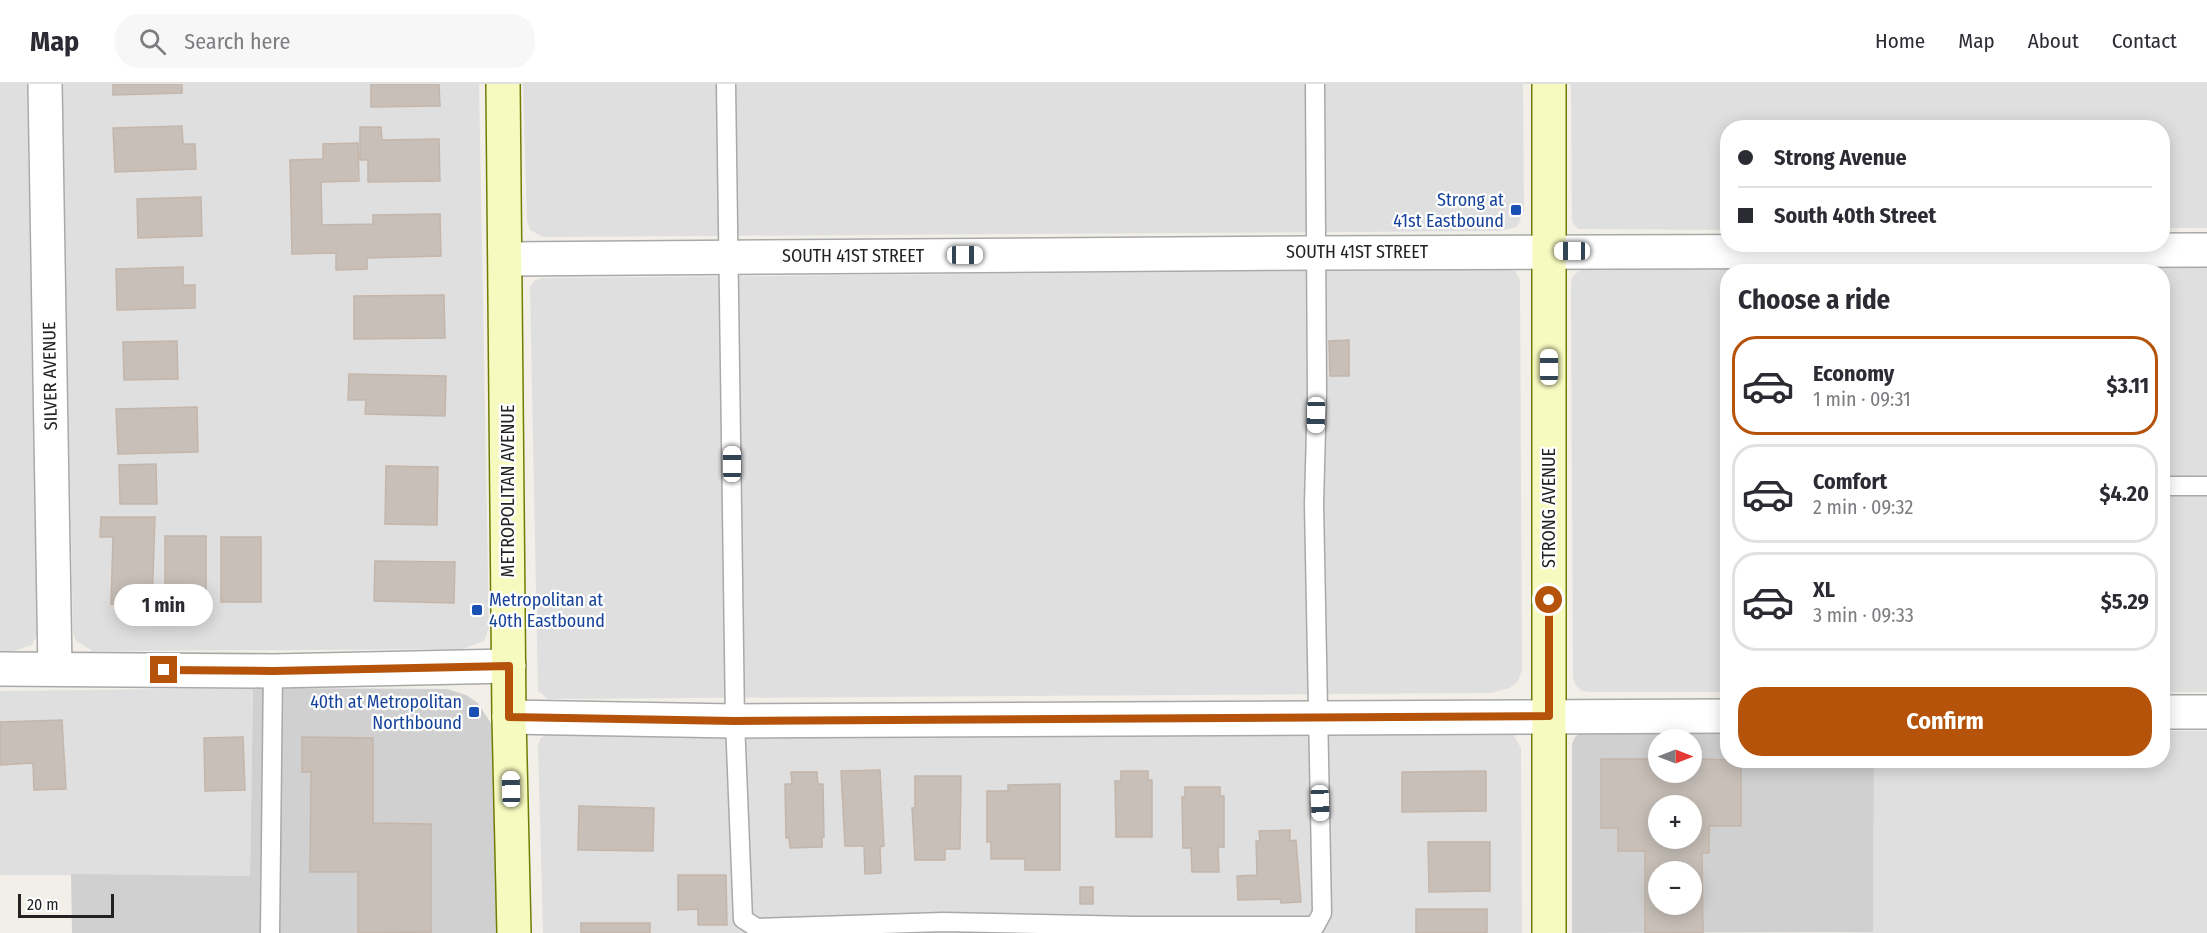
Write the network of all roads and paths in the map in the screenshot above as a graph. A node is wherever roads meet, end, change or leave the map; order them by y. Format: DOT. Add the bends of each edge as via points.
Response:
graph roads {
  1 [pos="45,84"];
  2 [pos="503,84"];
  3 [pos="726,84"];
  4 [pos="1315,84"];
  5 [pos="1549,84"];
  6 [pos="2207,250"];
  7 [pos="1549,251"];
  8 [pos="2170,251"];
  9 [pos="2129,252"];
  10 [pos="1317,253"];
  11 [pos="730,256"];
  12 [pos="507,259"];
  13 [pos="1777,261"];
  14 [pos="2170,486"];
  15 [pos="2207,486"];
  16 [pos="509,666"];
  17 [pos="0,669"];
  18 [pos="55,669"];
  19 [pos="273,671"];
  20 [pos="2170,712"];
  21 [pos="2207,712"];
  22 [pos="1318,716"];
  23 [pos="1549,716"];
  24 [pos="1720,716"];
  25 [pos="509,717"];
  26 [pos="735,721"];
  27 [pos="270,933"];
  28 [pos="514,933"];
  29 [pos="1549,933"];
  1 -- 18 [label="street, SILVER AVENUE"];
  2 -- 12 [label="main road, METROPOLITAN AVENUE"];
  3 -- 11 [label="lane"];
  4 -- 10 [label="lane"];
  5 -- 7 [label="main road, STRONG AVENUE"];
  6 -- 8 [label="street, SOUTH 41ST STREET"];
  7 -- 10 [label="street, SOUTH 41ST STREET"];
  7 -- 13 [label="street, SOUTH 41ST STREET"];
  7 -- 23 [label="main road, STRONG AVENUE"];
  9 -- 13 [label="street, SOUTH 41ST STREET"];
  10 -- 11 [label="street, SOUTH 41ST STREET"];
  10 -- 22 [label="lane" via="1314,504"];
  11 -- 12 [label="street, SOUTH 41ST STREET"];
  11 -- 26 [label="lane"];
  12 -- 16 [label="main road, METROPOLITAN AVENUE"];
  14 -- 15 [label="lane"];
  16 -- 19 [label="street"];
  16 -- 25 [label="main road, METROPOLITAN AVENUE"];
  17 -- 18 [label="street"];
  18 -- 19 [label="street"];
  19 -- 27 [label="lane"];
  20 -- 21 [label="street"];
  22 -- 23 [label="street"];
  22 -- 26 [label="street"];
  22 -- 26 [label="lane" via="1322,913 1315,926 943,922 757,928 743,919"];
  23 -- 24 [label="street"];
  23 -- 29 [label="main road, STRONG AVENUE"];
  25 -- 26 [label="street"];
  25 -- 28 [label="main road, METROPOLITAN AVENUE"];
}
